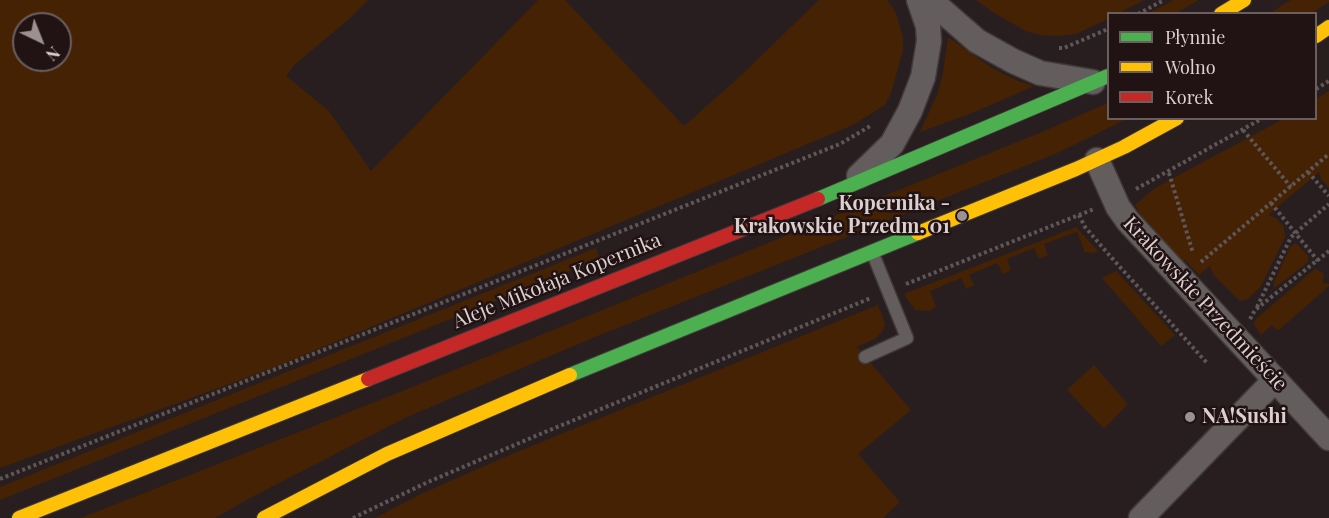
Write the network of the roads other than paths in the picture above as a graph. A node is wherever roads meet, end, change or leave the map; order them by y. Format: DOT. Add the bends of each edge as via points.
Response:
graph roads {
  1 [pos="919,0"];
  2 [pos="930,0"];
  3 [pos="1244,0"];
  4 [pos="1224,12"];
  5 [pos="1102,80"];
  6 [pos="1173,120"];
  7 [pos="1097,160"];
  8 [pos="845,188"];
  9 [pos="872,253"];
  10 [pos="865,357"];
  11 [pos="1275,380"];
  12 [pos="1329,438"];
  13 [pos="19,518"];
  14 [pos="264,518"];
  15 [pos="1141,518"];
  1 -- 8 [label="street" via="929,41 923,77 910,111 892,144"];
  2 -- 5 [label="street" via="977,41 1040,74"];
  3 -- 4 [label="main road"];
  5 -- 8 [label="main road, Aleje Mikołaja Kopernika"];
  6 -- 7 [label="main road"];
  7 -- 9 [label="main road"];
  7 -- 11 [label="street, Krakowskie Przedmieście" via="1121,213"];
  8 -- 13 [label="main road, Aleje Mikołaja Kopernika"];
  9 -- 10 [label="lane" via="907,338"];
  9 -- 14 [label="main road" via="572,374 387,454"];
  11 -- 12 [label="street, Krakowskie Przedmieście"];
  11 -- 15 [label="street"];
}
